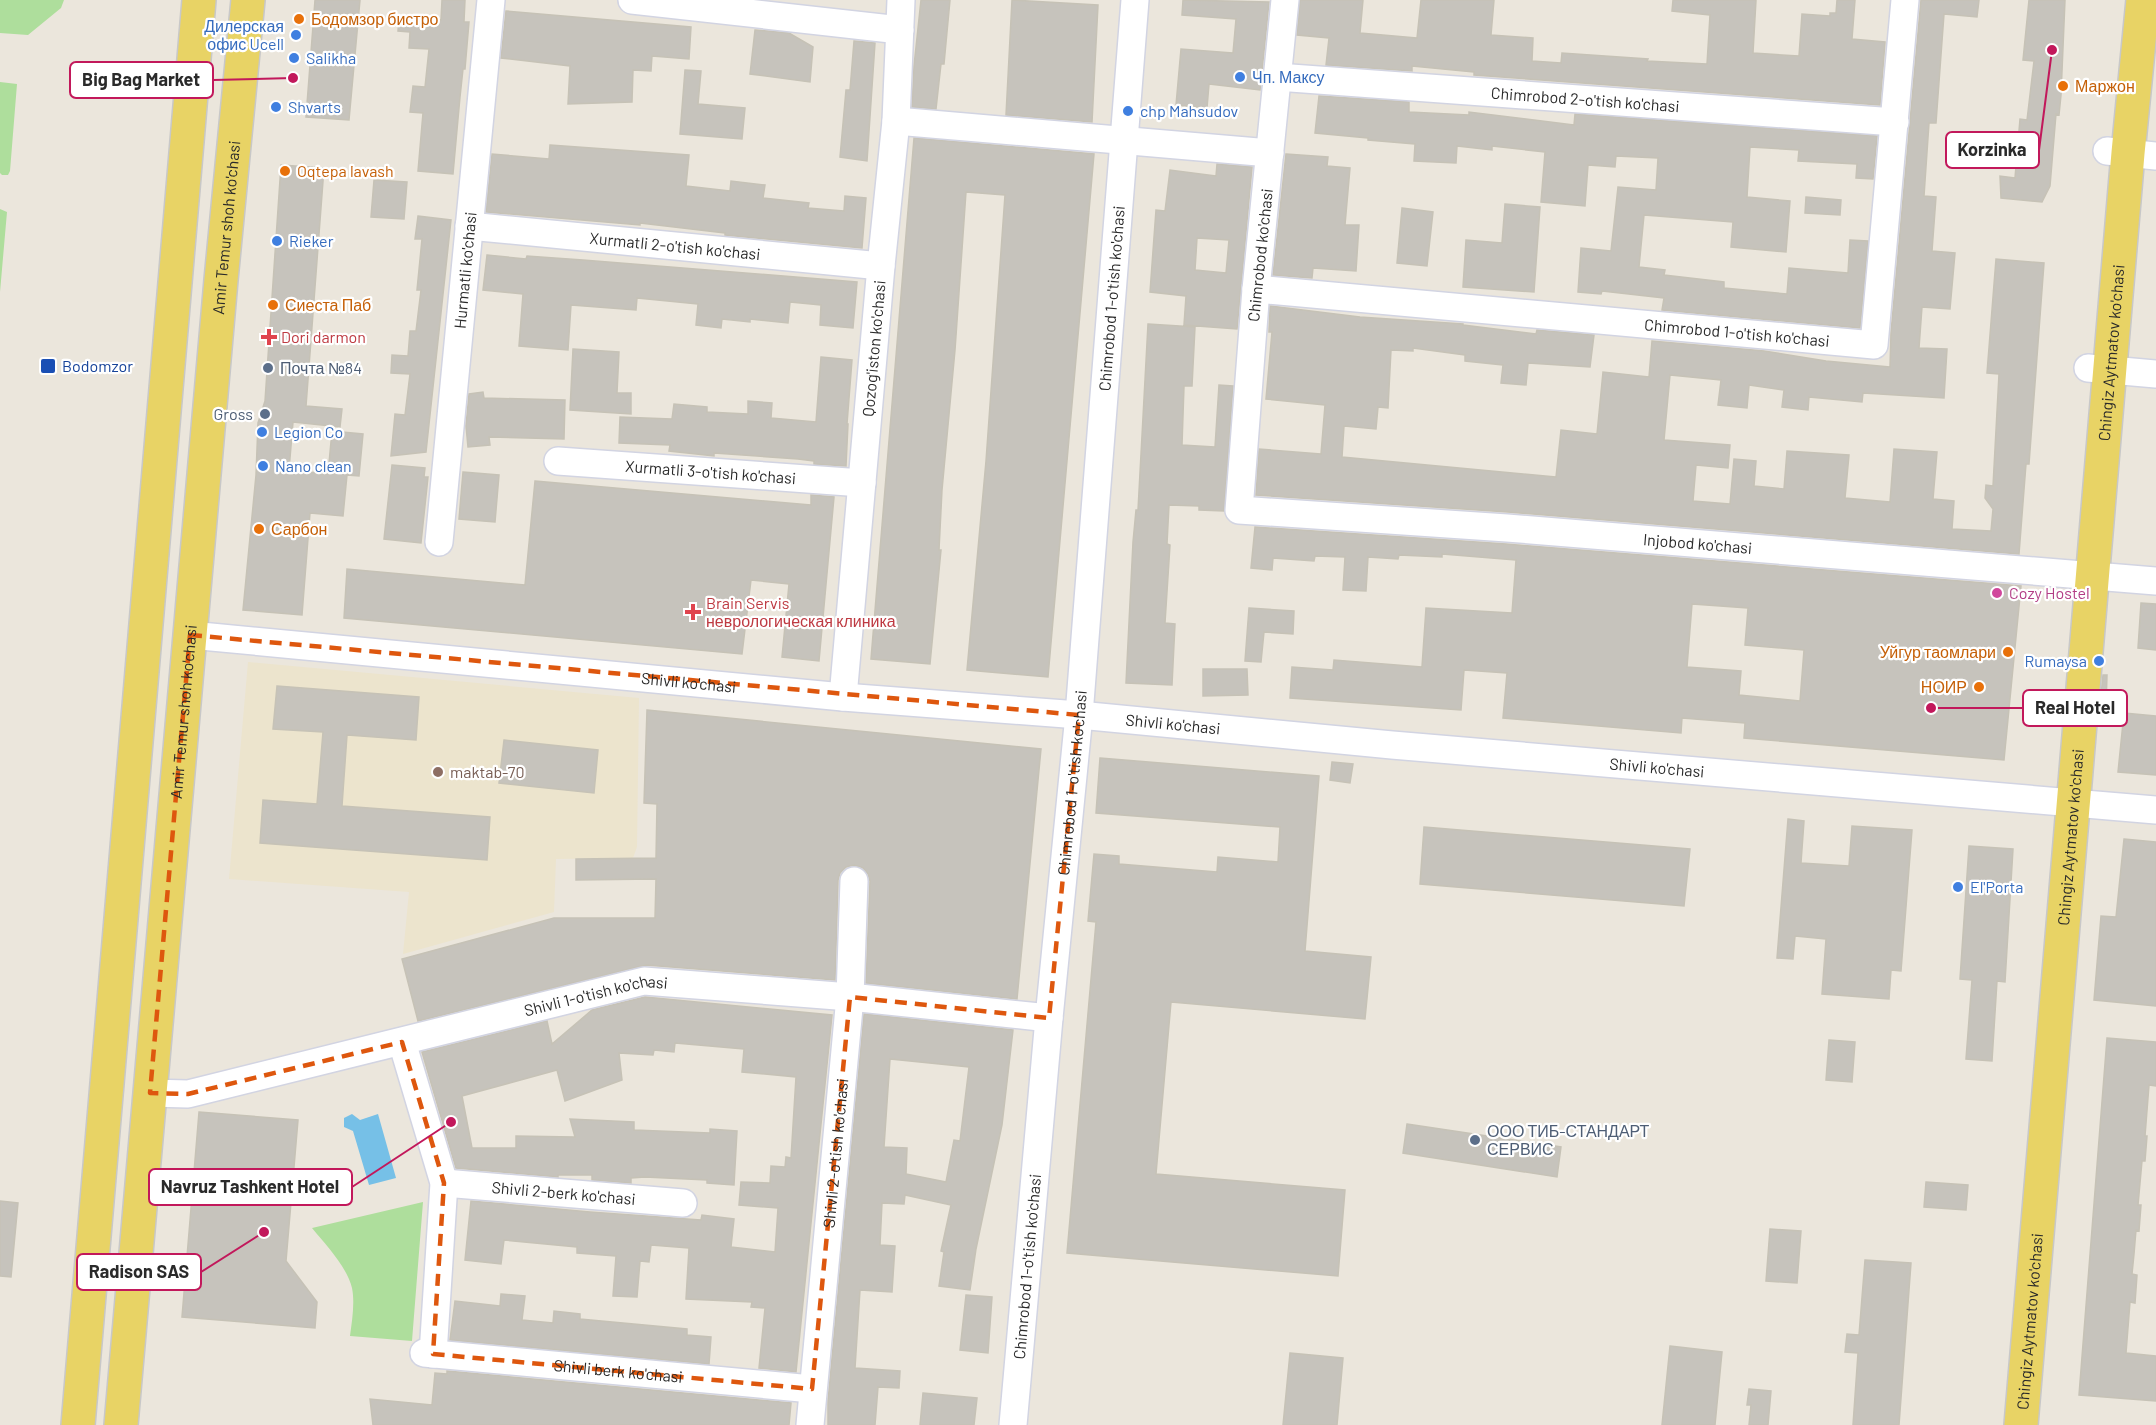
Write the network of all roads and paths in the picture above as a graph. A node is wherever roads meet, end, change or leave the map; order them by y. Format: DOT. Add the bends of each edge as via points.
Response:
graph roads {
  1 [pos="199,0"];
  2 [pos="248,0"];
  3 [pos="491,0"];
  4 [pos="632,0"];
  5 [pos="901,0"];
  6 [pos="1135,0"];
  7 [pos="1285,0"];
  8 [pos="1905,0"];
  9 [pos="2121,0"];
  10 [pos="2143,0"];
  11 [pos="900,30"];
  12 [pos="1277,77"];
  13 [pos="896,121"];
  14 [pos="1895,122"];
  15 [pos="1123,140"];
  16 [pos="1270,153"];
  17 [pos="2130,153"];
  18 [pos="470,226"];
  19 [pos="881,266"];
  20 [pos="1256,289"];
  21 [pos="2099,369"];
  22 [pos="2156,374"];
  23 [pos="558,461"];
  24 [pos="862,483"];
  25 [pos="1239,510"];
  26 [pos="439,542"];
  27 [pos="2081,574"];
  28 [pos="2156,581"];
  29 [pos="190,635"];
  30 [pos="843,697"];
  31 [pos="1079,715"];
  32 [pos="135,760"];
  33 [pos="179,764"];
  34 [pos="2061,801"];
  35 [pos="2156,810"];
  36 [pos="854,881"];
  37 [pos="850,997"];
  38 [pos="1048,1018"];
  39 [pos="402,1042"];
  40 [pos="150,1093"];
  41 [pos="444,1183"];
  42 [pos="683,1203"];
  43 [pos="812,1389"];
  44 [pos="78,1425"];
  45 [pos="121,1425"];
  46 [pos="810,1425"];
  47 [pos="1013,1425"];
  48 [pos="1999,1425"];
  49 [pos="2021,1425"];
  1 -- 32 [label="main road"];
  2 -- 29 [label="main road, Amir Temur shoh ko'chasi"];
  3 -- 18 [label="street, Hurmatli ko'chasi"];
  4 -- 11 [label="street"];
  5 -- 11 [label="street, Qozog'iston ko'chasi"];
  6 -- 15 [label="street, Chimrobod 1-o'tish ko'chasi"];
  7 -- 12 [label="street, Chimrobod ko'chasi"];
  8 -- 14 [label="street, Chimrobod 1-o'tish ko'chasi"];
  9 -- 17 [label="main road, Chingiz Aytmatov ko'chasi"];
  10 -- 17 [label="main road, Chingiz Aytmatov ko'chasi"];
  11 -- 13 [label="street, Qozog'iston ko'chasi"];
  12 -- 14 [label="street, Chimrobod 2-o'tish ko'chasi"];
  12 -- 16 [label="street, Chimrobod ko'chasi"];
  13 -- 15 [label="street"];
  13 -- 19 [label="street, Qozog'iston ko'chasi"];
  14 -- 20 [label="street, Chimrobod 1-o'tish ko'chasi" via="1874,345"];
  15 -- 16 [label="street"];
  15 -- 31 [label="street, Chimrobod 1-o'tish ko'chasi"];
  16 -- 20 [label="street, Chimrobod ko'chasi"];
  17 -- 21 [label="main road, Chingiz Aytmatov ko'chasi"];
  18 -- 19 [label="street, Xurmatli 2-o'tish ko'chasi"];
  18 -- 26 [label="street, Hurmatli ko'chasi"];
  19 -- 24 [label="street, Qozog'iston ko'chasi"];
  20 -- 25 [label="street, Chimrobod ko'chasi"];
  21 -- 22 [label="street"];
  21 -- 27 [label="main road, Chingiz Aytmatov ko'chasi"];
  23 -- 24 [label="street, Xurmatli 3-o'tish ko'chasi"];
  24 -- 30 [label="street, Qozog'iston ko'chasi"];
  25 -- 27 [label="street, Injobod ko'chasi"];
  27 -- 28 [label="street, Injobod ko'chasi"];
  27 -- 34 [label="main road, Chingiz Aytmatov ko'chasi"];
  29 -- 30 [label="street, Shivli ko'chasi"];
  29 -- 33 [label="main road, Amir Temur shoh ko'chasi"];
  30 -- 31 [label="street, Shivli ko'chasi"];
  31 -- 34 [label="street, Shivli ko'chasi"];
  31 -- 38 [label="street, Chimrobod 1-o'tish ko'chasi"];
  32 -- 33 [label="main road"];
  32 -- 44 [label="main road"];
  33 -- 40 [label="main road, Amir Temur shoh ko'chasi"];
  34 -- 35 [label="street, Shivli ko'chasi"];
  34 -- 48 [label="main road, Chingiz Aytmatov ko'chasi"];
  34 -- 49 [label="main road, Chingiz Aytmatov ko'chasi"];
  36 -- 37 [label="street, Shivli 2-o'tish ko'chasi"];
  37 -- 38 [label="street, Shivli 1-o'tish ko'chasi"];
  37 -- 39 [label="street, Shivli 1-o'tish ko'chasi" via="644,981"];
  37 -- 43 [label="street, Shivli 2-o'tish ko'chasi"];
  38 -- 47 [label="street, Chimrobod 1-o'tish ko'chasi"];
  39 -- 40 [label="street, Shivli 1-o'tish ko'chasi" via="188,1094"];
  39 -- 41 [label="street"];
  40 -- 45 [label="main road, Amir Temur shoh ko'chasi"];
  41 -- 42 [label="street, Shivli 2-berk ko'chasi"];
  41 -- 43 [label="street, Shivli berk ko'chasi" via="429,1353"];
  43 -- 46 [label="street, Shivli 2-o'tish ko'chasi"];
}
